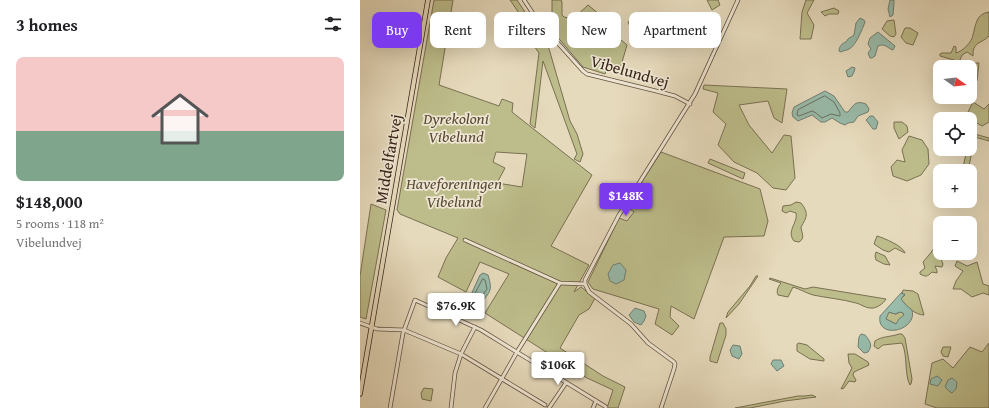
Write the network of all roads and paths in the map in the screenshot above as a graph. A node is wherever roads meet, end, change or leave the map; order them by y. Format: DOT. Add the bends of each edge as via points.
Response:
graph roads {
  1 [pos="428,0"];
  2 [pos="524,0"];
  3 [pos="738,0"];
  4 [pos="690,104"];
  5 [pos="465,240"];
  6 [pos="560,283"];
  7 [pos="585,284"];
  8 [pos="360,323"];
  9 [pos="371,327"];
  10 [pos="475,327"];
  11 [pos="404,330"];
  12 [pos="517,352"];
  13 [pos="461,354"];
  14 [pos="502,379"];
  15 [pos="566,383"];
  16 [pos="360,394"];
  17 [pos="596,401"];
  18 [pos="545,405"];
  19 [pos="606,407"];
  20 [pos="390,408"];
  21 [pos="451,408"];
  22 [pos="485,408"];
  23 [pos="549,408"];
  24 [pos="593,408"];
  25 [pos="661,408"];
  1 -- 9 [label="main road, Middelfartvej"];
  2 -- 4 [label="street, Vibelundvej" via="538,21 583,71 670,95"];
  3 -- 4 [label="street"];
  4 -- 7 [label="street" via="615,221 586,275"];
  5 -- 6 [label="street"];
  6 -- 7 [label="street"];
  6 -- 12 [label="street"];
  7 -- 25 [label="street" via="589,292 674,362"];
  8 -- 9 [label="street"];
  9 -- 11 [label="street"];
  9 -- 16 [label="main road, Middelfartvej"];
  10 -- 11 [label="street" via="415,300"];
  10 -- 12 [label="street"];
  10 -- 13 [label="street"];
  11 -- 13 [label="street"];
  11 -- 20 [label="street"];
  12 -- 14 [label="street"];
  12 -- 15 [label="street"];
  13 -- 14 [label="street"];
  13 -- 21 [label="street" via="455,373"];
  14 -- 18 [label="street"];
  14 -- 22 [label="street"];
  15 -- 17 [label="street"];
  15 -- 23 [label="street"];
  17 -- 19 [label="street"];
  17 -- 24 [label="street"];
}
